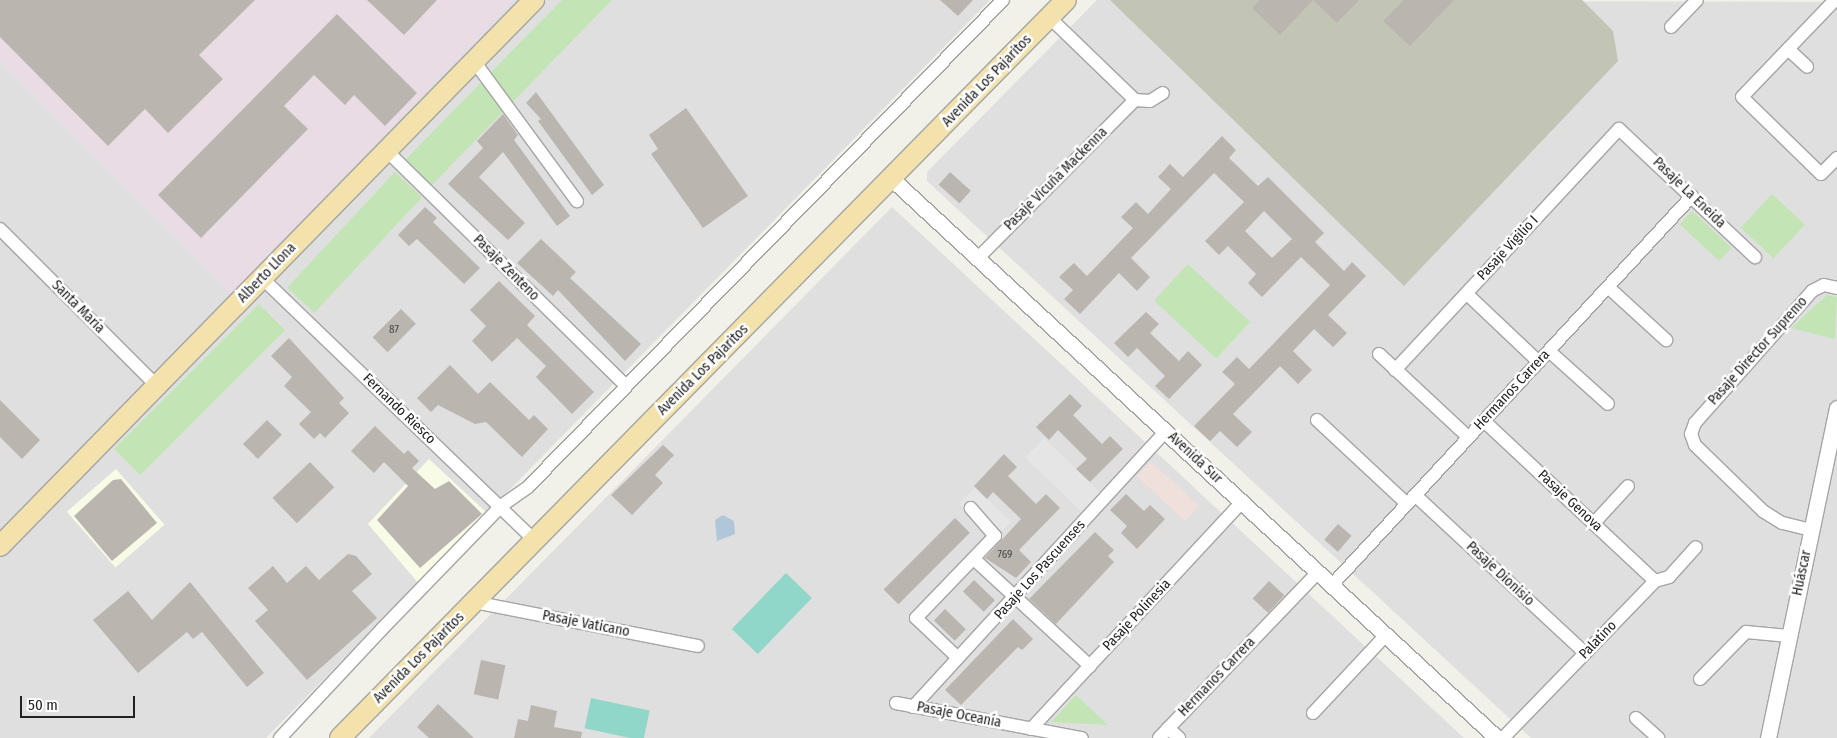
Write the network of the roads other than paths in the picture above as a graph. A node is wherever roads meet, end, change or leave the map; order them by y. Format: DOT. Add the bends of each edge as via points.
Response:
graph roads {
  1 [pos="534,0"];
  2 [pos="1003,0"];
  3 [pos="1066,0"];
  4 [pos="1697,0"];
  5 [pos="1835,0"];
  6 [pos="1049,17"];
  7 [pos="1671,27"];
  8 [pos="1788,48"];
  9 [pos="474,61"];
  10 [pos="1807,68"];
  11 [pos="1163,93"];
  12 [pos="1135,100"];
  13 [pos="1623,129"];
  14 [pos="387,151"];
  15 [pos="1837,158"];
  16 [pos="892,179"];
  17 [pos="1692,196"];
  18 [pos="578,201"];
  19 [pos="0,229"];
  20 [pos="1755,257"];
  21 [pos="978,258"];
  22 [pos="262,278"];
  23 [pos="1608,287"];
  24 [pos="1837,288"];
  25 [pos="1466,294"];
  26 [pos="1666,340"];
  27 [pos="1549,351"];
  28 [pos="1379,354"];
  29 [pos="1539,362"];
  30 [pos="1395,370"];
  31 [pos="156,386"];
  32 [pos="626,386"];
  33 [pos="1608,404"];
  34 [pos="1837,408"];
  35 [pos="1317,420"];
  36 [pos="1484,421"];
  37 [pos="1166,431"];
  38 [pos="1468,438"];
  39 [pos="1628,486"];
  40 [pos="1411,499"];
  41 [pos="1242,502"];
  42 [pos="502,506"];
  43 [pos="971,508"];
  44 [pos="1594,523"];
  45 [pos="1811,530"];
  46 [pos="535,541"];
  47 [pos="0,546"];
  48 [pos="1696,547"];
  49 [pos="974,559"];
  50 [pos="1318,572"];
  51 [pos="1655,581"];
  52 [pos="1332,585"];
  53 [pos="1015,598"];
  54 [pos="474,602"];
  55 [pos="1386,635"];
  56 [pos="1789,636"];
  57 [pos="698,646"];
  58 [pos="1585,653"];
  59 [pos="958,658"];
  60 [pos="1090,666"];
  61 [pos="1700,679"];
  62 [pos="896,703"];
  63 [pos="913,706"];
  64 [pos="1313,713"];
  65 [pos="1636,718"];
  66 [pos="1168,728"];
  67 [pos="1031,729"];
  68 [pos="280,738"];
  69 [pos="340,738"];
  70 [pos="1082,738"];
  71 [pos="1159,738"];
  72 [pos="1178,738"];
  73 [pos="1497,738"];
  74 [pos="1503,738"];
  75 [pos="1658,738"];
  76 [pos="1768,738"];
  1 -- 9 [label="main road, Alberto Llona"];
  2 -- 32 [label="street"];
  3 -- 6 [label="main road, Avenida Los Pajaritos"];
  4 -- 7 [label="street"];
  5 -- 8 [label="street"];
  6 -- 12 [label="street"];
  6 -- 16 [label="main road, Avenida Los Pajaritos"];
  8 -- 10 [label="street"];
  8 -- 15 [label="street" via="1742,97 1821,174"];
  9 -- 14 [label="main road, Alberto Llona"];
  9 -- 18 [label="street"];
  11 -- 12 [label="street" via="1150,101"];
  12 -- 21 [label="street, Pasaje Vicuña Mackenna"];
  13 -- 17 [label="street, Pasaje La Eneida"];
  13 -- 25 [label="street, Pasaje Vigilio I"];
  14 -- 22 [label="main road, Alberto Llona"];
  14 -- 32 [label="street, Pasaje Zenteno"];
  16 -- 21 [label="street, Avenida Sur"];
  16 -- 46 [label="main road, Avenida Los Pajaritos"];
  17 -- 20 [label="street, Pasaje La Eneida"];
  17 -- 23 [label="street, Hermanos Carrera"];
  19 -- 31 [label="street, Santa María"];
  21 -- 37 [label="street, Avenida Sur"];
  22 -- 31 [label="main road, Alberto Llona"];
  22 -- 42 [label="street, Fernando Riesco"];
  23 -- 26 [label="street"];
  23 -- 27 [label="street, Hermanos Carrera"];
  24 -- 45 [label="street, Pasaje Director Supremo" via="1824,285 1812,291 1695,423 1691,434 1695,445 1763,511 1782,523"];
  25 -- 29 [label="street"];
  25 -- 30 [label="street, Pasaje Vigilio I"];
  27 -- 29 [label="street, Hermanos Carrera"];
  27 -- 33 [label="street"];
  28 -- 30 [label="street"];
  29 -- 36 [label="street, Hermanos Carrera"];
  30 -- 38 [label="street"];
  31 -- 47 [label="main road, Alberto Llona"];
  32 -- 42 [label="street" via="528,487"];
  34 -- 45 [label="street, Huáscar"];
  35 -- 40 [label="street, Pasaje Dionisio"];
  36 -- 38 [label="street, Hermanos Carrera"];
  36 -- 44 [label="street, Pasaje Genova"];
  37 -- 41 [label="street, Avenida Sur"];
  37 -- 53 [label="street, Pasaje Los Pascuenses"];
  38 -- 40 [label="street, Hermanos Carrera"];
  39 -- 44 [label="street"];
  40 -- 52 [label="street, Hermanos Carrera"];
  40 -- 58 [label="street, Pasaje Dionisio"];
  41 -- 50 [label="street, Avenida Sur"];
  41 -- 60 [label="street, Pasaje Polinesia"];
  42 -- 46 [label="street, Fernando Riesco"];
  42 -- 68 [label="street"];
  43 -- 49 [label="street" via="996,533"];
  44 -- 51 [label="street, Pasaje Genova"];
  45 -- 56 [label="street, Huáscar"];
  46 -- 54 [label="main road, Avenida Los Pajaritos"];
  48 -- 51 [label="street, Palatino" via="1668,577"];
  49 -- 53 [label="street"];
  49 -- 59 [label="street" via="916,618"];
  50 -- 52 [label="street, Avenida Sur"];
  50 -- 66 [label="street, Hermanos Carrera"];
  51 -- 58 [label="street, Palatino"];
  52 -- 55 [label="street, Avenida Sur"];
  53 -- 59 [label="street, Pasaje Los Pascuenses"];
  53 -- 60 [label="street"];
  54 -- 57 [label="street, Pasaje Vaticano"];
  54 -- 69 [label="main road, Avenida Los Pajaritos"];
  55 -- 64 [label="street"];
  55 -- 73 [label="street, Avenida Sur"];
  56 -- 61 [label="street" via="1746,632"];
  56 -- 76 [label="street, Huáscar"];
  58 -- 74 [label="street, Palatino"];
  59 -- 63 [label="street, Pasaje Los Pascuenses"];
  60 -- 67 [label="street, Pasaje Polinesia"];
  62 -- 63 [label="street, Pasaje Oceanía"];
  63 -- 67 [label="street, Pasaje Oceanía"];
  65 -- 75 [label="street"];
  66 -- 71 [label="street, Hermanos Carrera"];
  66 -- 72 [label="street"];
  67 -- 70 [label="street, Pasaje Oceanía"];
}
